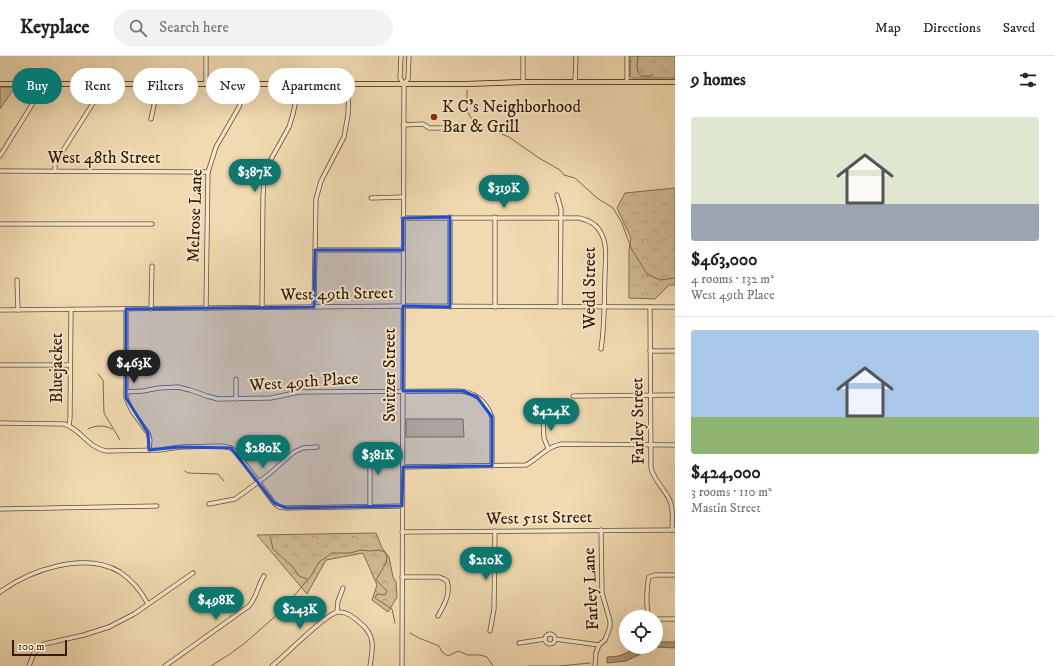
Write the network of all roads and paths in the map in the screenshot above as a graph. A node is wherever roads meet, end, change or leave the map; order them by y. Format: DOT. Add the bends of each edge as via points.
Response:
graph roads {
  1 [pos="206,56"];
  2 [pos="401,56"];
  3 [pos="409,56"];
  4 [pos="523,56"];
  5 [pos="576,56"];
  6 [pos="627,56"];
  7 [pos="206,68"];
  8 [pos="523,82"];
  9 [pos="575,82"];
  10 [pos="627,82"];
  11 [pos="675,82"];
  12 [pos="0,84"];
  13 [pos="12,84"];
  14 [pos="198,84"];
  15 [pos="206,84"];
  16 [pos="355,84"];
  17 [pos="404,84"];
  18 [pos="32,104"];
  19 [pos="93,104"];
  20 [pos="154,104"];
  21 [pos="240,104"];
  22 [pos="295,104"];
  23 [pos="348,104"];
  24 [pos="150,119"];
  25 [pos="404,125"];
  26 [pos="444,128"];
  27 [pos="0,156"];
  28 [pos="0,171"];
  29 [pos="55,171"];
  30 [pos="208,172"];
  31 [pos="557,196"];
  32 [pos="403,197"];
  33 [pos="371,198"];
  34 [pos="450,217"];
  35 [pos="495,217"];
  36 [pos="403,218"];
  37 [pos="561,218"];
  38 [pos="0,224"];
  39 [pos="152,224"];
  40 [pos="315,250"];
  41 [pos="403,250"];
  42 [pos="152,266"];
  43 [pos="17,280"];
  44 [pos="403,306"];
  45 [pos="675,306"];
  46 [pos="314,307"];
  47 [pos="450,307"];
  48 [pos="495,307"];
  49 [pos="560,307"];
  50 [pos="604,307"];
  51 [pos="650,307"];
  52 [pos="206,308"];
  53 [pos="262,308"];
  54 [pos="151,309"];
  55 [pos="0,310"];
  56 [pos="18,310"];
  57 [pos="70,310"];
  58 [pos="126,310"];
  59 [pos="601,349"];
  60 [pos="650,351"];
  61 [pos="675,351"];
  62 [pos="0,365"];
  63 [pos="70,365"];
  64 [pos="236,379"];
  65 [pos="403,391"];
  66 [pos="126,392"];
  67 [pos="650,395"];
  68 [pos="675,395"];
  69 [pos="573,396"];
  70 [pos="236,399"];
  71 [pos="543,419"];
  72 [pos="0,423"];
  73 [pos="69,425"];
  74 [pos="651,445"];
  75 [pos="675,445"];
  76 [pos="370,446"];
  77 [pos="317,447"];
  78 [pos="548,448"];
  79 [pos="149,450"];
  80 [pos="492,466"];
  81 [pos="403,467"];
  82 [pos="258,482"];
  83 [pos="210,504"];
  84 [pos="157,506"];
  85 [pos="370,506"];
  86 [pos="402,506"];
  87 [pos="0,509"];
  88 [pos="601,530"];
  89 [pos="674,530"];
  90 [pos="495,531"];
  91 [pos="402,532"];
  92 [pos="193,573"];
  93 [pos="675,575"];
  94 [pos="264,576"];
  95 [pos="402,577"];
  96 [pos="343,588"];
  97 [pos="0,592"];
  98 [pos="148,604"];
  99 [pos="647,610"];
  100 [pos="337,612"];
  101 [pos="438,616"];
  102 [pos="663,619"];
  103 [pos="675,619"];
  104 [pos="490,631"];
  105 [pos="545,639"];
  106 [pos="555,639"];
  107 [pos="519,643"];
  108 [pos="599,645"];
  109 [pos="29,666"];
  110 [pos="165,666"];
  111 [pos="272,666"];
  112 [pos="370,666"];
  113 [pos="402,666"];
  114 [pos="595,666"];
  1 -- 7 [label="street"];
  2 -- 17 [label="street" via="400,78"];
  3 -- 17 [label="street" via="408,79"];
  4 -- 8 [label="street"];
  5 -- 9 [label="street"];
  6 -- 10 [label="street"];
  8 -- 9 [label="main road"];
  8 -- 17 [label="main road"];
  9 -- 10 [label="main road"];
  10 -- 11 [label="main road"];
  12 -- 13 [label="main road"];
  14 -- 15 [label="main road"];
  16 -- 17 [label="main road"];
  17 -- 25 [label="street, Switzer Street"];
  18 -- 27 [label="street"];
  19 -- 29 [label="street" via="55,163"];
  20 -- 24 [label="street"];
  21 -- 30 [label="street, Melrose Lane" via="216,147"];
  22 -- 53 [label="street" via="289,127 270,161 264,179"];
  23 -- 40 [label="street" via="344,137 317,194"];
  25 -- 26 [label="street" via="423,124 429,128"];
  25 -- 32 [label="street, Switzer Street"];
  28 -- 29 [label="street, West 48th Street"];
  29 -- 30 [label="street, West 48th Street"];
  30 -- 52 [label="street, Melrose Lane"];
  31 -- 37 [label="street"];
  32 -- 33 [label="street"];
  32 -- 36 [label="street, Switzer Street"];
  34 -- 35 [label="street"];
  34 -- 36 [label="street"];
  34 -- 47 [label="street"];
  35 -- 37 [label="street"];
  35 -- 48 [label="street"];
  36 -- 41 [label="street, Switzer Street"];
  37 -- 49 [label="street"];
  37 -- 50 [label="street, Wedd Street" via="584,219 598,228 603,236"];
  38 -- 39 [label="street"];
  40 -- 41 [label="street"];
  40 -- 46 [label="street"];
  41 -- 44 [label="street, Switzer Street"];
  42 -- 54 [label="street"];
  43 -- 56 [label="street"];
  44 -- 46 [label="street, West 49th Street"];
  44 -- 47 [label="street, West 49th Street"];
  44 -- 65 [label="street, Switzer Street"];
  45 -- 51 [label="street, West 49th Street"];
  46 -- 53 [label="street, West 49th Street"];
  47 -- 48 [label="street, West 49th Street"];
  48 -- 49 [label="street, West 49th Street"];
  49 -- 50 [label="street, West 49th Street"];
  50 -- 51 [label="street, West 49th Street"];
  50 -- 59 [label="street, Wedd Street"];
  51 -- 60 [label="street, Farley Street"];
  52 -- 53 [label="street, West 49th Street"];
  52 -- 54 [label="street, West 49th Street"];
  54 -- 58 [label="street, West 49th Street"];
  55 -- 56 [label="street, West 49th Street"];
  56 -- 57 [label="street, West 49th Street"];
  57 -- 58 [label="street, West 49th Street"];
  57 -- 63 [label="street, Bluejacket"];
  58 -- 66 [label="street"];
  60 -- 61 [label="street"];
  60 -- 67 [label="street, Farley Street"];
  62 -- 63 [label="street"];
  63 -- 73 [label="street, Bluejacket"];
  64 -- 70 [label="street"];
  65 -- 70 [label="street, West 49th Place" via="299,392 270,398"];
  65 -- 80 [label="street, West 49th Place" via="463,391 474,394 483,402 492,417"];
  65 -- 81 [label="street, Switzer Street"];
  66 -- 70 [label="street, West 49th Place" via="178,387 214,398"];
  66 -- 79 [label="street" via="129,407 148,433"];
  67 -- 68 [label="street"];
  67 -- 69 [label="street"];
  67 -- 74 [label="street, Farley Street"];
  71 -- 78 [label="street" via="544,438"];
  72 -- 73 [label="street"];
  73 -- 79 [label="street" via="101,450"];
  74 -- 75 [label="street"];
  74 -- 78 [label="street" via="562,444"];
  74 -- 89 [label="street, Farley Street" via="652,473 670,500"];
  76 -- 85 [label="street"];
  77 -- 82 [label="street" via="294,452"];
  78 -- 80 [label="street" via="526,465"];
  79 -- 82 [label="street" via="180,447 230,448 237,452"];
  80 -- 81 [label="street"];
  81 -- 86 [label="street, Switzer Street"];
  82 -- 83 [label="street" via="235,498"];
  82 -- 85 [label="street" via="274,503 286,508"];
  84 -- 87 [label="street"];
  85 -- 86 [label="street"];
  86 -- 91 [label="street, Switzer Street"];
  88 -- 89 [label="street, West 51st Street"];
  88 -- 90 [label="street, West 51st Street"];
  88 -- 108 [label="street, Farley Lane" via="602,593 610,627 605,640"];
  90 -- 91 [label="street, West 51st Street"];
  90 -- 104 [label="street" via="494,609"];
  91 -- 95 [label="street, Switzer Street"];
  92 -- 98 [label="street"];
  93 -- 99 [label="street" via="651,576 648,580"];
  94 -- 110 [label="street" via="249,606"];
  95 -- 101 [label="street" via="447,581 446,602"];
  95 -- 113 [label="street, Switzer Street"];
  96 -- 100 [label="street"];
  97 -- 98 [label="street" via="42,569 66,564 94,564 114,569 125,576 135,584"];
  98 -- 109 [label="street" via="109,626 84,635 44,644 34,653"];
  100 -- 111 [label="street" via="325,618"];
  100 -- 112 [label="street" via="353,617 370,631"];
  102 -- 103 [label="street"];
  105 -- 106 [label="street" via="549,634"];
  105 -- 106 [label="street" via="550,644"];
  105 -- 107 [label="street"];
  106 -- 108 [label="street"];
  108 -- 114 [label="street, Farley Lane"];
}
